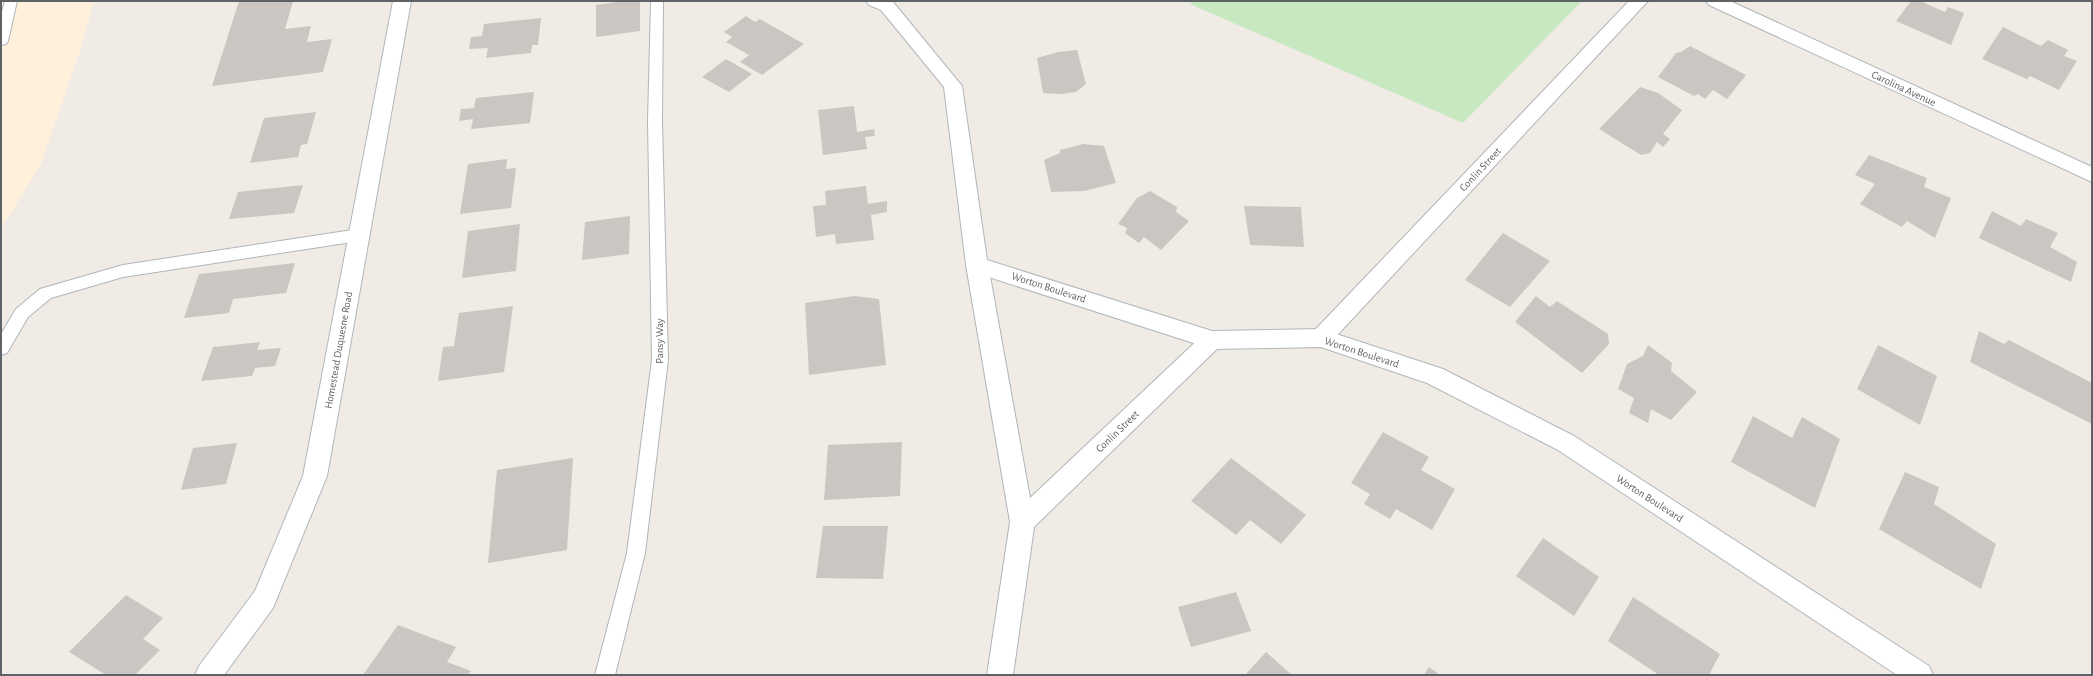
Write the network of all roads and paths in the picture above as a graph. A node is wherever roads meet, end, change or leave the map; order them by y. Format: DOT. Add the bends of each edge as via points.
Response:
graph roads {
  1 [pos="11,1"];
  2 [pos="402,1"];
  3 [pos="657,1"];
  4 [pos="875,1"];
  5 [pos="1639,1"];
  6 [pos="1716,1"];
  7 [pos="1,41"];
  8 [pos="2092,175"];
  9 [pos="359,235"];
  10 [pos="977,265"];
  11 [pos="1321,338"];
  12 [pos="1212,340"];
  13 [pos="1,348"];
  14 [pos="1022,522"];
  15 [pos="208,675"];
  16 [pos="605,675"];
  17 [pos="1000,675"];
  18 [pos="1920,675"];
  1 -- 7 [label="lane"];
  2 -- 9 [label="street, Homestead Duquesne Road"];
  3 -- 16 [label="lane, Pansy Way" via="655,121 660,360 636,553"];
  4 -- 10 [label="street" via="887,6 953,86"];
  5 -- 11 [label="street, Conlin Street"];
  6 -- 8 [label="street, Carolina Avenue"];
  9 -- 13 [label="lane" via="123,271 46,293 22,313"];
  9 -- 15 [label="street, Homestead Duquesne Road" via="315,476 264,599"];
  10 -- 12 [label="street, Worton Boulevard"];
  10 -- 14 [label="street"];
  11 -- 12 [label="street, Worton Boulevard"];
  11 -- 18 [label="street, Worton Boulevard" via="1434,376 1566,443"];
  12 -- 14 [label="street, Conlin Street"];
  14 -- 17 [label="street"];
}
